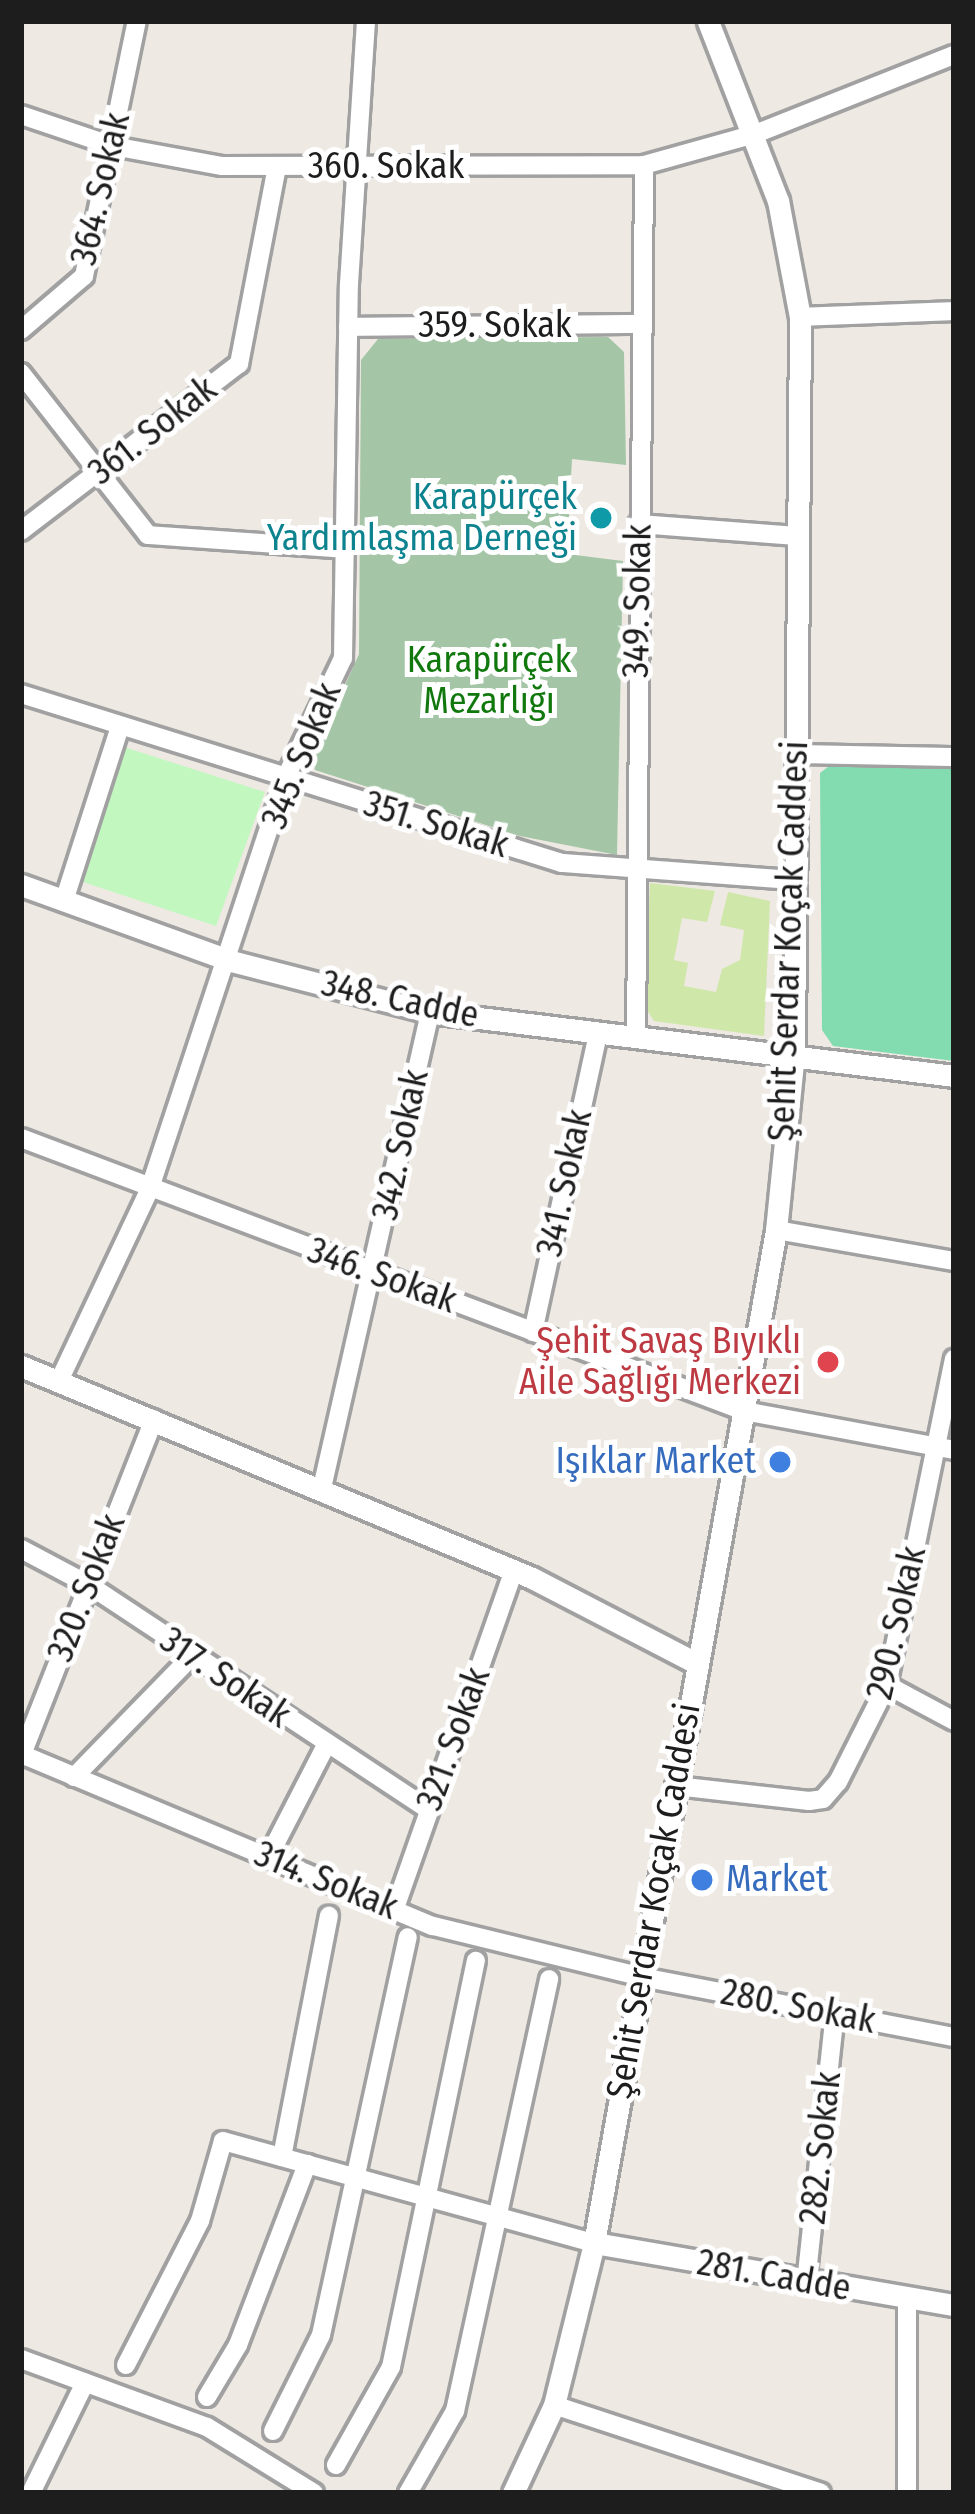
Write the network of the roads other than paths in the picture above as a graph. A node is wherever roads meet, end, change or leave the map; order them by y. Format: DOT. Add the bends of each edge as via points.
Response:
graph roads {
  1 [pos="137,21"];
  2 [pos="366,21"];
  3 [pos="708,21"];
  4 [pos="954,55"];
  5 [pos="22,120"];
  6 [pos="755,134"];
  7 [pos="113,146"];
  8 [pos="644,165"];
  9 [pos="277,166"];
  10 [pos="356,167"];
  11 [pos="954,311"];
  12 [pos="800,316"];
  13 [pos="642,325"];
  14 [pos="348,327"];
  15 [pos="21,330"];
  16 [pos="21,373"];
  17 [pos="99,476"];
  18 [pos="638,524"];
  19 [pos="21,531"];
  20 [pos="798,536"];
  21 [pos="346,549"];
  22 [pos="21,694"];
  23 [pos="118,730"];
  24 [pos="795,754"];
  25 [pos="954,757"];
  26 [pos="285,779"];
  27 [pos="636,871"];
  28 [pos="793,880"];
  29 [pos="21,885"];
  30 [pos="64,901"];
  31 [pos="231,961"];
  32 [pos="430,1012"];
  33 [pos="598,1034"];
  34 [pos="636,1037"];
  35 [pos="794,1054"];
  36 [pos="954,1076"];
  37 [pos="21,1138"];
  38 [pos="149,1191"];
  39 [pos="776,1230"];
  40 [pos="954,1261"];
  41 [pos="373,1272"];
  42 [pos="532,1332"];
  43 [pos="954,1359"];
  44 [pos="21,1366"];
  45 [pos="58,1382"];
  46 [pos="744,1411"];
  47 [pos="154,1419"];
  48 [pos="933,1445"];
  49 [pos="954,1450"];
  50 [pos="322,1488"];
  51 [pos="21,1549"];
  52 [pos="514,1570"];
  53 [pos="89,1585"];
  54 [pos="192,1656"];
  55 [pos="696,1663"];
  56 [pos="886,1685"];
  57 [pos="954,1721"];
  58 [pos="326,1744"];
  59 [pos="22,1755"];
  60 [pos="74,1777"];
  61 [pos="676,1786"];
  62 [pos="428,1809"];
  63 [pos="268,1858"];
  64 [pos="394,1908"];
  65 [pos="329,1916"];
  66 [pos="408,1937"];
  67 [pos="476,1961"];
  68 [pos="642,1977"];
  69 [pos="549,1979"];
  70 [pos="835,2013"];
  71 [pos="954,2037"];
  72 [pos="282,2157"];
  73 [pos="307,2164"];
  74 [pos="358,2184"];
  75 [pos="430,2201"];
  76 [pos="500,2214"];
  77 [pos="593,2243"];
  78 [pos="806,2283"];
  79 [pos="907,2298"];
  80 [pos="954,2305"];
  81 [pos="21,2359"];
  82 [pos="127,2365"];
  83 [pos="85,2383"];
  84 [pos="207,2396"];
  85 [pos="554,2404"];
  86 [pos="273,2431"];
  87 [pos="336,2465"];
  88 [pos="31,2493"];
  89 [pos="314,2493"];
  90 [pos="408,2493"];
  91 [pos="513,2493"];
  92 [pos="821,2493"];
  93 [pos="907,2493"];
  1 -- 7 [label="street, 364. Sokak"];
  2 -- 10 [label="street, 345. Sokak"];
  3 -- 6 [label="street, Şehit Serdar Koçak Caddesi"];
  4 -- 6 [label="street, 360. Sokak"];
  5 -- 7 [label="street, 360. Sokak"];
  6 -- 8 [label="street, 360. Sokak"];
  6 -- 12 [label="street, Şehit Serdar Koçak Caddesi" via="788,236"];
  7 -- 9 [label="street, 360. Sokak" via="223,166"];
  7 -- 15 [label="street, 364. Sokak" via="84,276"];
  8 -- 10 [label="street, 360. Sokak"];
  8 -- 13 [label="street, 349. Sokak"];
  9 -- 10 [label="street, 360. Sokak"];
  9 -- 17 [label="street, 361. Sokak" via="239,364"];
  10 -- 14 [label="street, 345. Sokak"];
  11 -- 12 [label="street"];
  12 -- 20 [label="street, Şehit Serdar Koçak Caddesi"];
  13 -- 14 [label="street, 359. Sokak"];
  13 -- 18 [label="street, 349. Sokak"];
  14 -- 21 [label="street, 345. Sokak"];
  16 -- 17 [label="street"];
  17 -- 19 [label="street, 361. Sokak"];
  17 -- 21 [label="street" via="148,535"];
  18 -- 20 [label="street"];
  18 -- 27 [label="street, 349. Sokak"];
  20 -- 24 [label="street, Şehit Serdar Koçak Caddesi"];
  21 -- 26 [label="street, 345. Sokak" via="343,658"];
  22 -- 23 [label="street, 351. Sokak"];
  23 -- 26 [label="street, 351. Sokak"];
  23 -- 30 [label="street"];
  24 -- 25 [label="street"];
  24 -- 28 [label="street, Şehit Serdar Koçak Caddesi"];
  26 -- 27 [label="street, 351. Sokak" via="562,863"];
  26 -- 31 [label="street, 345. Sokak"];
  27 -- 28 [label="street, 351. Sokak"];
  27 -- 34 [label="street, 349. Sokak"];
  28 -- 35 [label="street, Şehit Serdar Koçak Caddesi"];
  29 -- 30 [label="street, 348. Cadde"];
  30 -- 31 [label="street, 348. Cadde"];
  31 -- 32 [label="street, 348. Cadde"];
  31 -- 38 [label="street, 345. Sokak"];
  32 -- 33 [label="street, 348. Cadde"];
  32 -- 41 [label="street, 342. Sokak"];
  33 -- 34 [label="street, 348. Cadde"];
  33 -- 42 [label="street, 341. Sokak"];
  34 -- 35 [label="street, 348. Cadde"];
  35 -- 36 [label="street"];
  35 -- 39 [label="street, Şehit Serdar Koçak Caddesi"];
  37 -- 38 [label="street, 346. Sokak"];
  38 -- 41 [label="street, 346. Sokak"];
  38 -- 45 [label="street, 345. Sokak"];
  39 -- 40 [label="street"];
  39 -- 46 [label="street, Şehit Serdar Koçak Caddesi"];
  41 -- 42 [label="street, 346. Sokak"];
  41 -- 50 [label="street, 342. Sokak"];
  42 -- 46 [label="street, 346. Sokak"];
  43 -- 48 [label="street, 290. Sokak"];
  44 -- 45 [label="street"];
  45 -- 47 [label="street"];
  46 -- 48 [label="street, 346. Sokak"];
  46 -- 55 [label="street, Şehit Serdar Koçak Caddesi"];
  47 -- 50 [label="street"];
  47 -- 53 [label="street, 320. Sokak"];
  48 -- 49 [label="street, 346. Sokak"];
  48 -- 56 [label="street, 290. Sokak"];
  50 -- 52 [label="street"];
  51 -- 53 [label="street, 317. Sokak"];
  52 -- 55 [label="street"];
  52 -- 62 [label="street, 321. Sokak"];
  53 -- 54 [label="street, 317. Sokak"];
  53 -- 59 [label="street, 320. Sokak"];
  54 -- 58 [label="street, 317. Sokak"];
  54 -- 60 [label="street"];
  55 -- 61 [label="street, Şehit Serdar Koçak Caddesi"];
  56 -- 57 [label="street"];
  56 -- 61 [label="street, 290. Sokak" via="824,1799"];
  58 -- 62 [label="street, 317. Sokak"];
  58 -- 63 [label="street"];
  59 -- 60 [label="street, 314. Sokak"];
  60 -- 63 [label="street, 314. Sokak"];
  61 -- 68 [label="street, Şehit Serdar Koçak Caddesi"];
  62 -- 64 [label="street, 321. Sokak"];
  63 -- 64 [label="street, 314. Sokak"];
  64 -- 68 [label="street, 314. Sokak" via="433,1926"];
  65 -- 72 [label="street"];
  66 -- 74 [label="street"];
  67 -- 75 [label="street"];
  68 -- 70 [label="street, 280. Sokak"];
  68 -- 77 [label="street, Şehit Serdar Koçak Caddesi"];
  69 -- 76 [label="street"];
  70 -- 71 [label="street, 280. Sokak"];
  70 -- 78 [label="street, 282. Sokak"];
  72 -- 73 [label="street"];
  72 -- 82 [label="street" via="223,2141 200,2221"];
  73 -- 74 [label="street"];
  73 -- 84 [label="street" via="238,2345"];
  74 -- 75 [label="street"];
  74 -- 86 [label="street" via="321,2336"];
  75 -- 76 [label="street"];
  75 -- 87 [label="street" via="391,2368"];
  76 -- 77 [label="street"];
  76 -- 90 [label="street" via="455,2411"];
  77 -- 78 [label="street, 281. Cadde"];
  77 -- 85 [label="street, Şehit Serdar Koçak Caddesi"];
  78 -- 79 [label="street, 281. Cadde"];
  79 -- 80 [label="street, 281. Cadde"];
  79 -- 93 [label="street"];
  81 -- 83 [label="street"];
  83 -- 88 [label="street"];
  83 -- 89 [label="street" via="207,2427"];
  85 -- 91 [label="street, Şehit Serdar Koçak Caddesi"];
  85 -- 92 [label="street"];
}
